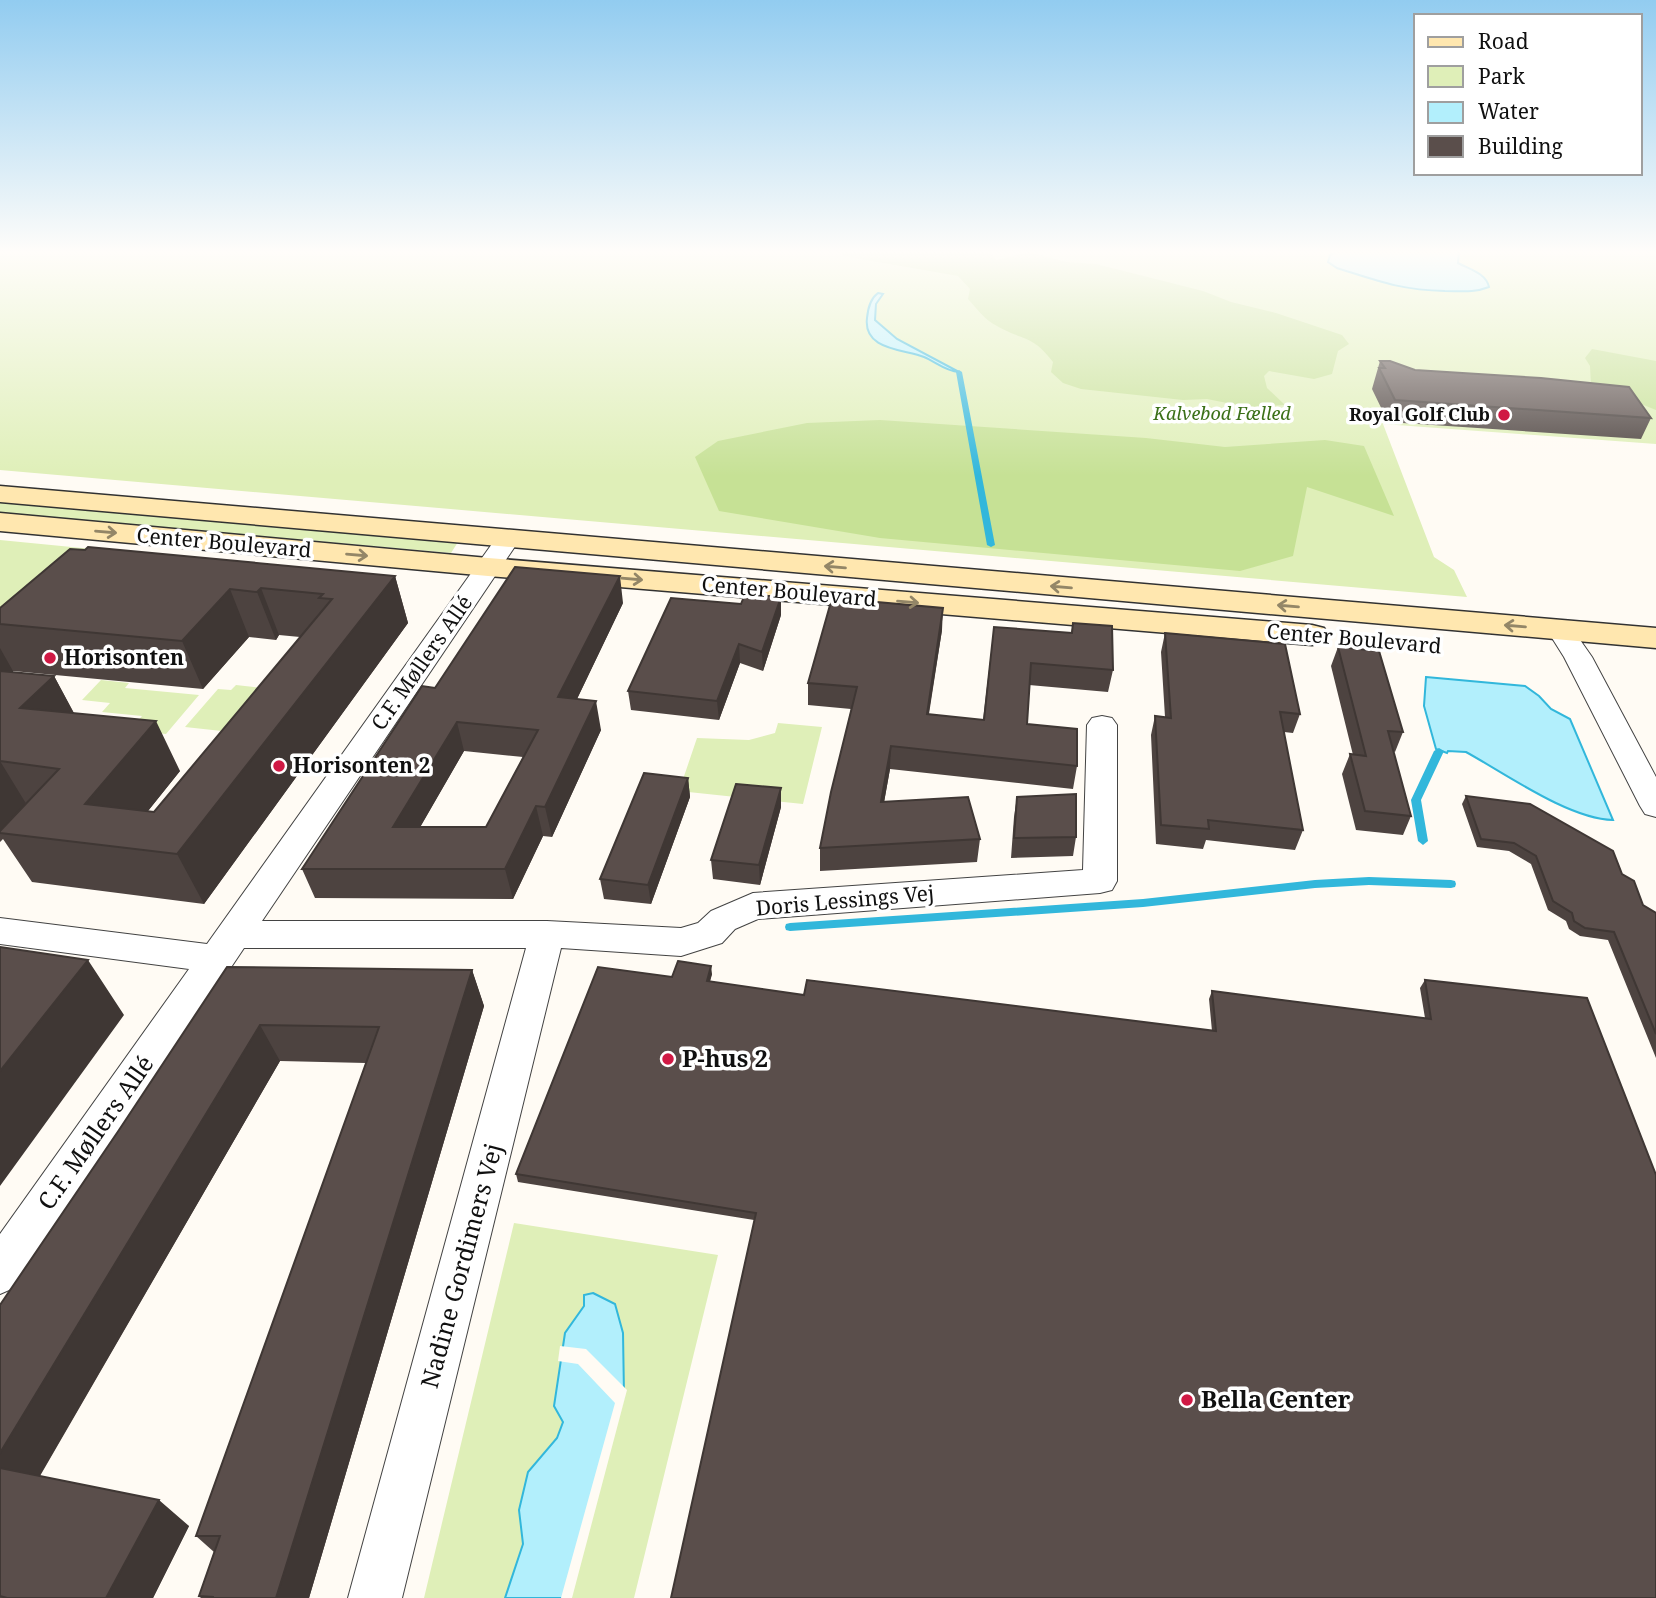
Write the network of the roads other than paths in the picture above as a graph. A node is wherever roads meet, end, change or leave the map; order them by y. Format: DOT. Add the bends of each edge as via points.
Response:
graph roads {
  1 [pos="0,494"];
  2 [pos="0,522"];
  3 [pos="508,539"];
  4 [pos="488,567"];
  5 [pos="1560,629"];
  6 [pos="1656,638"];
  7 [pos="1578,657"];
  8 [pos="1656,664"];
  9 [pos="1102,725"];
  10 [pos="1627,751"];
  11 [pos="1656,758"];
  12 [pos="1656,806"];
  13 [pos="0,931"];
  14 [pos="547,934"];
  15 [pos="225,947"];
  16 [pos="0,1272"];
  17 [pos="374,1598"];
  1 -- 3 [label="street, Center Boulevard"];
  2 -- 4 [label="street, Center Boulevard, one-way"];
  3 -- 4 [label="street, C.F. Møllers Allé"];
  5 -- 3 [label="street, Center Boulevard, one-way"];
  4 -- 7 [label="street, Center Boulevard, one-way"];
  4 -- 15 [label="street, C.F. Møllers Allé"];
  5 -- 6 [label="street, Center Boulevard"];
  5 -- 7 [label="street"];
  7 -- 8 [label="street, Center Boulevard"];
  7 -- 10 [label="street"];
  9 -- 14 [label="street, Doris Lessings Vej" via="1100,881 753,906 723,920 710,933 681,942"];
  10 -- 11 [label="street"];
  10 -- 12 [label="street"];
  13 -- 15 [label="street"];
  14 -- 15 [label="street, Doris Lessings Vej"];
  14 -- 17 [label="street, Nadine Gordimers Vej"];
  15 -- 16 [label="street, C.F. Møllers Allé"];
}
